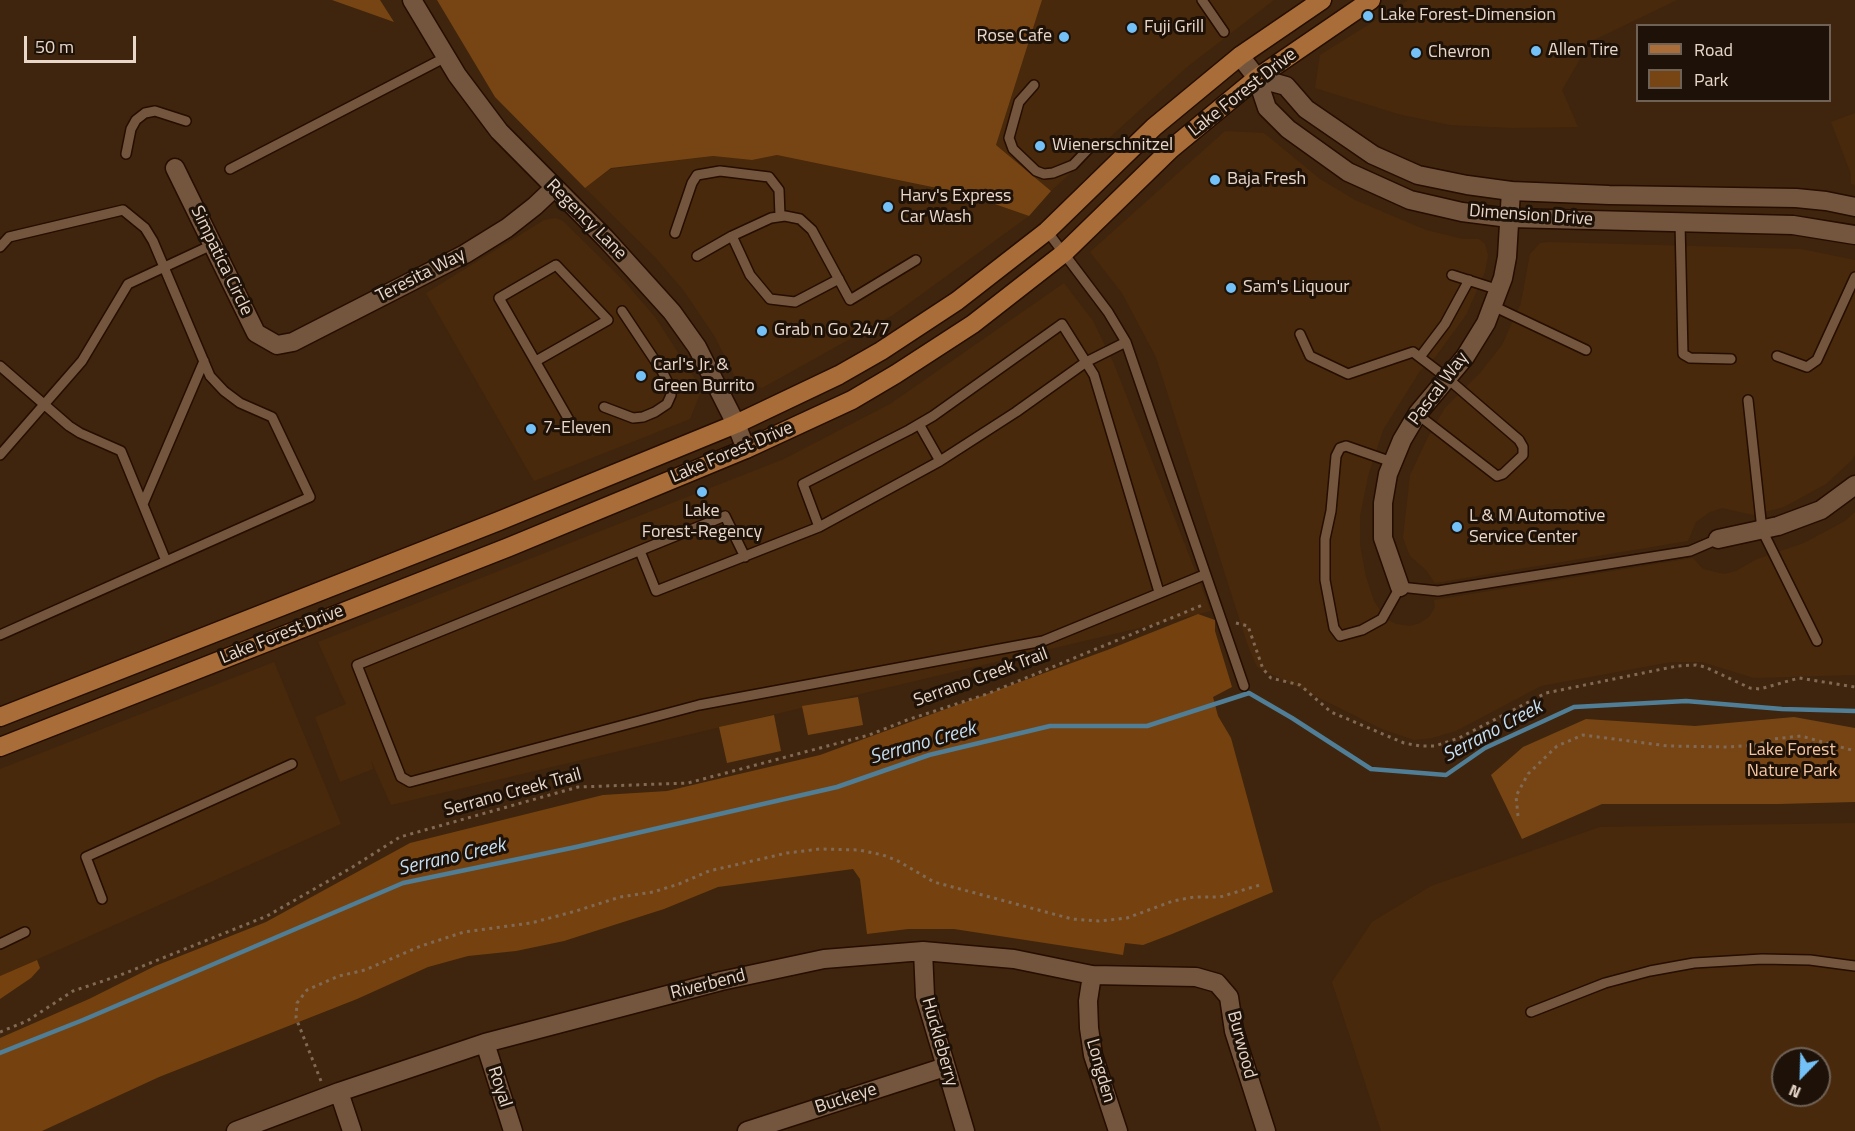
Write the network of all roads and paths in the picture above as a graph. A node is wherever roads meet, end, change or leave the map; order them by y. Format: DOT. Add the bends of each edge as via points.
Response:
graph roads {
  1 [pos="412,0"];
  2 [pos="1202,0"];
  3 [pos="1322,0"];
  4 [pos="1371,0"];
  5 [pos="1224,32"];
  6 [pos="446,57"];
  7 [pos="1240,57"];
  8 [pos="1257,78"];
  9 [pos="1034,85"];
  10 [pos="186,121"];
  11 [pos="1092,146"];
  12 [pos="126,154"];
  13 [pos="175,168"];
  14 [pos="230,169"];
  15 [pos="554,188"];
  16 [pos="1511,191"];
  17 [pos="1855,207"];
  18 [pos="780,216"];
  19 [pos="1509,218"];
  20 [pos="1680,223"];
  21 [pos="1047,231"];
  22 [pos="675,232"];
  23 [pos="1855,235"];
  24 [pos="732,236"];
  25 [pos="214,244"];
  26 [pos="0,247"];
  27 [pos="1064,253"];
  28 [pos="697,256"];
  29 [pos="916,260"];
  30 [pos="165,267"];
  31 [pos="1452,275"];
  32 [pos="1855,277"];
  33 [pos="839,279"];
  34 [pos="1469,280"];
  35 [pos="1496,298"];
  36 [pos="622,311"];
  37 [pos="1300,334"];
  38 [pos="1125,342"];
  39 [pos="277,345"];
  40 [pos="1586,350"];
  41 [pos="1777,356"];
  42 [pos="1420,357"];
  43 [pos="1731,359"];
  44 [pos="204,361"];
  45 [pos="536,361"];
  46 [pos="1086,362"];
  47 [pos="0,366"];
  48 [pos="1447,378"];
  49 [pos="1748,400"];
  50 [pos="44,404"];
  51 [pos="604,407"];
  52 [pos="1417,414"];
  53 [pos="736,424"];
  54 [pos="919,424"];
  55 [pos="573,426"];
  56 [pos="746,449"];
  57 [pos="0,455"];
  58 [pos="940,461"];
  59 [pos="1392,462"];
  60 [pos="1855,485"];
  61 [pos="142,504"];
  62 [pos="819,527"];
  63 [pos="1762,530"];
  64 [pos="1718,539"];
  65 [pos="640,551"];
  66 [pos="745,557"];
  67 [pos="166,561"];
  68 [pos="1204,575"];
  69 [pos="1400,587"];
  70 [pos="1159,592"];
  71 [pos="1195,608"];
  72 [pos="1238,624"];
  73 [pos="0,635"];
  74 [pos="1817,641"];
  75 [pos="1244,686"];
  76 [pos="1855,687"];
  77 [pos="0,717"];
  78 [pos="0,747"];
  79 [pos="1855,751"];
  80 [pos="292,764"];
  81 [pos="1518,816"];
  82 [pos="1263,884"];
  83 [pos="102,899"];
  84 [pos="25,932"];
  85 [pos="0,944"];
  86 [pos="923,951"];
  87 [pos="1855,966"];
  88 [pos="1092,975"];
  89 [pos="1196,977"];
  90 [pos="1532,1012"];
  91 [pos="0,1032"];
  92 [pos="485,1043"];
  93 [pos="945,1067"];
  94 [pos="333,1095"];
  95 [pos="236,1131"];
  96 [pos="352,1131"];
  97 [pos="513,1131"];
  98 [pos="747,1131"];
  99 [pos="965,1131"];
  100 [pos="1118,1131"];
  101 [pos="1266,1131"];
  1 -- 6 [label="street, Regency Lane"];
  2 -- 5 [label="lane"];
  3 -- 7 [label="main road, Lake Forest Drive"];
  4 -- 8 [label="main road, Lake Forest Drive"];
  6 -- 14 [label="lane"];
  6 -- 15 [label="street, Regency Lane" via="499,131"];
  7 -- 8 [label="street, Dimension Drive"];
  7 -- 21 [label="main road, Lake Forest Drive" via="1154,127"];
  8 -- 16 [label="street, Dimension Drive" via="1286,86 1306,109 1373,155 1418,175"];
  8 -- 19 [label="street, Dimension Drive" via="1267,108 1288,129 1348,172 1410,200"];
  8 -- 27 [label="main road, Lake Forest Drive" via="1171,149"];
  9 -- 11 [label="lane" via="1019,102 1010,138 1013,149 1036,171 1053,174 1072,165"];
  10 -- 12 [label="lane" via="155,111 145,113 131,129"];
  13 -- 25 [label="street, Simpatica Circle"];
  15 -- 39 [label="street, Teresita Way" via="507,228 465,254 293,342"];
  15 -- 53 [label="street, Regency Lane" via="672,312 697,347"];
  16 -- 17 [label="street, Dimension Drive" via="1796,198"];
  16 -- 19 [label="street, Pascal Way"];
  18 -- 22 [label="lane" via="779,190 769,177 720,171 697,175"];
  18 -- 24 [label="lane"];
  18 -- 33 [label="lane" via="793,217 812,230"];
  19 -- 20 [label="street, Dimension Drive"];
  19 -- 35 [label="street, Pascal Way" via="1507,256"];
  20 -- 23 [label="street, Dimension Drive" via="1793,225"];
  20 -- 43 [label="lane" via="1683,354 1690,358"];
  21 -- 27 [label="lane"];
  21 -- 53 [label="main road, Lake Forest Drive" via="957,301 881,351"];
  24 -- 28 [label="lane"];
  24 -- 33 [label="lane" via="750,275 770,299 795,302"];
  25 -- 30 [label="lane"];
  25 -- 39 [label="street, Simpatica Circle" via="256,333"];
  26 -- 30 [label="lane" via="9,237 123,210 145,228"];
  27 -- 38 [label="lane"];
  27 -- 56 [label="main road, Lake Forest Drive" via="973,324 896,374 852,400"];
  29 -- 33 [label="lane" via="850,300"];
  30 -- 44 [label="lane"];
  30 -- 50 [label="lane" via="128,284 82,361"];
  31 -- 34 [label="lane"];
  32 -- 41 [label="lane" via="1816,360 1807,367"];
  34 -- 35 [label="lane"];
  34 -- 42 [label="lane" via="1445,324"];
  35 -- 40 [label="lane"];
  35 -- 48 [label="street, Pascal Way" via="1486,323"];
  36 -- 51 [label="lane" via="662,371 671,395 667,404 643,417 633,418"];
  37 -- 42 [label="lane" via="1310,356 1348,374 1413,352"];
  38 -- 46 [label="lane"];
  38 -- 68 [label="lane"];
  42 -- 48 [label="lane"];
  44 -- 61 [label="lane"];
  44 -- 67 [label="lane" via="210,376 231,397 272,417 310,497"];
  45 -- 45 [label="lane" via="499,298 556,265 608,320"];
  45 -- 55 [label="lane"];
  46 -- 54 [label="lane" via="1062,324"];
  46 -- 58 [label="lane"];
  46 -- 70 [label="lane" via="1094,375"];
  47 -- 50 [label="lane"];
  48 -- 52 [label="street, Pascal Way"];
  48 -- 52 [label="lane" via="1519,440 1523,455 1497,476"];
  49 -- 63 [label="lane"];
  50 -- 57 [label="lane"];
  50 -- 61 [label="lane" via="80,433 121,451"];
  52 -- 59 [label="street, Pascal Way"];
  53 -- 56 [label="street, Regency Lane"];
  53 -- 77 [label="main road, Lake Forest Drive"];
  54 -- 58 [label="lane"];
  54 -- 62 [label="lane" via="803,484"];
  56 -- 78 [label="main road, Lake Forest Drive" via="509,547"];
  58 -- 62 [label="lane"];
  59 -- 69 [label="street, Pascal Way" via="1383,503 1383,538"];
  59 -- 69 [label="lane" via="1347,446 1340,448 1336,456 1332,511 1325,539 1325,580 1334,628 1340,636 1382,619"];
  60 -- 63 [label="street" via="1821,510"];
  61 -- 67 [label="lane"];
  62 -- 66 [label="lane"];
  63 -- 64 [label="street"];
  63 -- 74 [label="lane"];
  64 -- 69 [label="lane" via="1690,551 1448,590"];
  65 -- 66 [label="lane" via="725,516"];
  65 -- 66 [label="lane" via="656,591"];
  65 -- 70 [label="lane" via="357,665 401,777 410,782 699,705 1043,641"];
  67 -- 73 [label="lane"];
  68 -- 70 [label="lane"];
  68 -- 75 [label="lane"];
  71 -- 91 [label="path, Serrano Creek Trail" via="987,694 869,735 688,783 578,787 400,837 267,916 73,992 27,1021"];
  72 -- 76 [label="path" via="1248,626 1263,669 1271,678 1300,685 1331,712 1419,746 1435,746 1460,738 1546,693 1677,666 1705,667 1750,688 1799,678"];
  79 -- 81 [label="path" via="1801,736 1727,747 1668,746 1583,735 1557,746 1528,774 1516,796"];
  80 -- 83 [label="lane" via="86,857"];
  82 -- 94 [label="path" via="1220,897 1173,901 1127,918 1099,921 1072,919 934,882 898,861 860,850 820,849 776,855 576,912 464,932 307,990 297,1003 296,1018"];
  84 -- 85 [label="lane"];
  86 -- 88 [label="street, Riverbend" via="1014,959"];
  86 -- 92 [label="street, Riverbend" via="824,958"];
  86 -- 93 [label="street, Huckleberry" via="925,996"];
  87 -- 90 [label="lane" via="1762,959 1694,963 1605,983"];
  88 -- 89 [label="street, Riverbend"];
  88 -- 100 [label="street, Longden" via="1088,1001 1093,1055"];
  89 -- 101 [label="street, Burwood" via="1217,983 1229,998 1234,1031"];
  92 -- 94 [label="street, Riverbend"];
  92 -- 97 [label="street, Royal"];
  93 -- 98 [label="street, Buckeye"];
  93 -- 99 [label="street, Huckleberry"];
  94 -- 95 [label="street, Riverbend"];
  94 -- 96 [label="street"];
}
